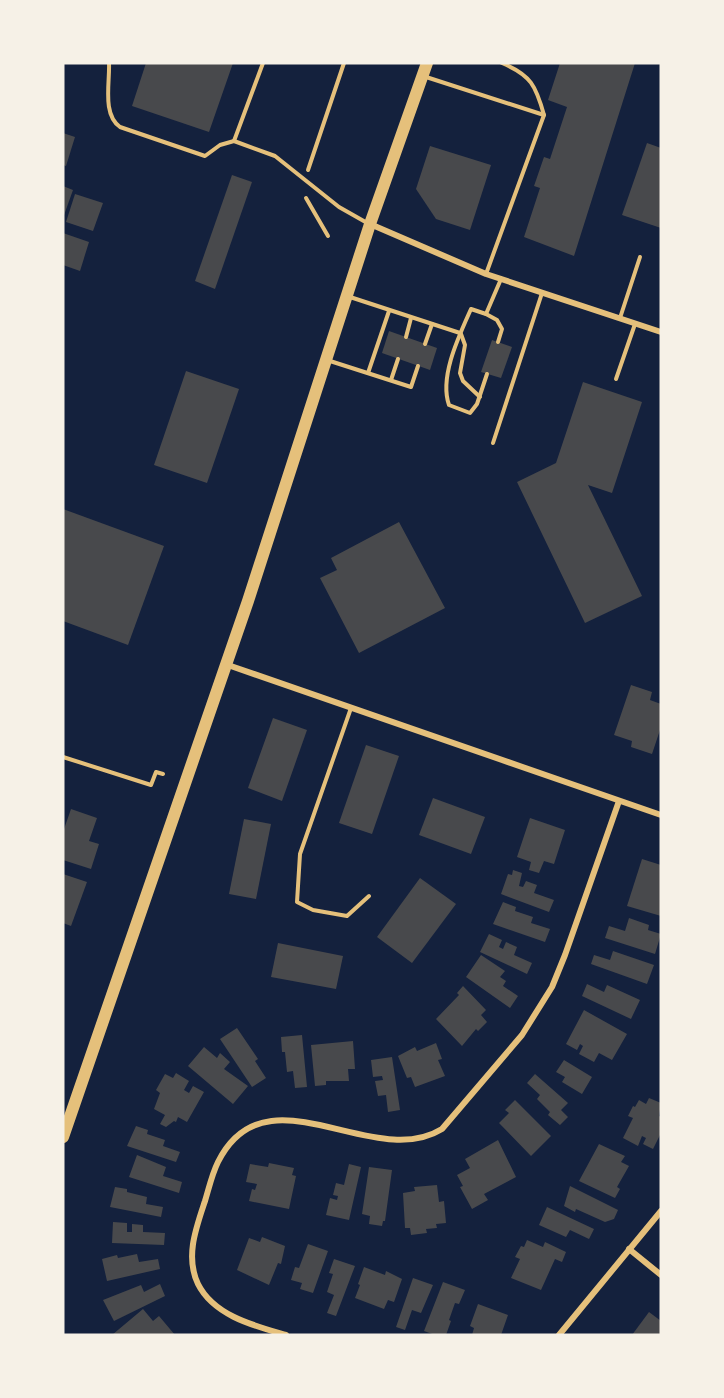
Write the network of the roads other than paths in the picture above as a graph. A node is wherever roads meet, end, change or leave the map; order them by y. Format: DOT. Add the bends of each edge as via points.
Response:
graph roads {
  1 [pos="109,63"];
  2 [pos="263,63"];
  3 [pos="427,63"];
  4 [pos="502,63"];
  5 [pos="423,76"];
  6 [pos="544,114"];
  7 [pos="234,141"];
  8 [pos="370,224"];
  9 [pos="640,257"];
  10 [pos="486,274"];
  11 [pos="501,279"];
  12 [pos="542,293"];
  13 [pos="347,296"];
  14 [pos="389,311"];
  15 [pos="486,314"];
  16 [pos="411,318"];
  17 [pos="619,318"];
  18 [pos="432,324"];
  19 [pos="635,324"];
  20 [pos="661,332"];
  21 [pos="460,333"];
  22 [pos="406,337"];
  23 [pos="498,342"];
  24 [pos="425,344"];
  25 [pos="398,359"];
  26 [pos="326,360"];
  27 [pos="418,366"];
  28 [pos="368,373"];
  29 [pos="487,374"];
  30 [pos="616,379"];
  31 [pos="391,380"];
  32 [pos="480,397"];
  33 [pos="493,443"];
  34 [pos="225,664"];
  35 [pos="352,707"];
  36 [pos="619,801"];
  37 [pos="661,815"];
  38 [pos="369,896"];
  39 [pos="63,1137"];
  40 [pos="661,1211"];
  41 [pos="629,1249"];
  42 [pos="661,1275"];
  43 [pos="286,1335"];
  44 [pos="559,1335"];
  1 -- 7 [label="lane" via="109,111 120,127 206,156"];
  2 -- 7 [label="lane"];
  3 -- 5 [label="main road"];
  4 -- 6 [label="lane" via="519,70 536,88"];
  5 -- 6 [label="lane"];
  5 -- 8 [label="main road"];
  6 -- 10 [label="lane"];
  7 -- 8 [label="lane" via="275,156 339,207"];
  8 -- 10 [label="street"];
  8 -- 13 [label="main road"];
  9 -- 17 [label="lane"];
  10 -- 11 [label="street"];
  11 -- 12 [label="street"];
  11 -- 15 [label="lane"];
  12 -- 17 [label="street"];
  12 -- 33 [label="lane"];
  13 -- 14 [label="lane"];
  13 -- 26 [label="main road"];
  14 -- 16 [label="lane"];
  14 -- 28 [label="lane"];
  15 -- 21 [label="lane" via="471,309"];
  15 -- 23 [label="lane" via="502,328"];
  16 -- 18 [label="lane"];
  16 -- 22 [label="lane"];
  17 -- 19 [label="street"];
  18 -- 21 [label="lane"];
  18 -- 24 [label="lane"];
  19 -- 20 [label="street"];
  19 -- 30 [label="lane"];
  21 -- 32 [label="lane" via="465,345 460,373"];
  21 -- 32 [label="lane" via="447,377 446,397 449,405 470,413"];
  25 -- 31 [label="lane"];
  26 -- 28 [label="lane"];
  26 -- 34 [label="main road"];
  27 -- 31 [label="lane" via="411,387"];
  28 -- 31 [label="lane"];
  29 -- 32 [label="lane"];
  34 -- 35 [label="street"];
  34 -- 39 [label="main road"];
  35 -- 36 [label="street"];
  35 -- 38 [label="lane" via="300,854 297,902 313,910 347,916"];
  36 -- 37 [label="street"];
  36 -- 43 [label="street" via="552,987 522,1035 442,1129 431,1136 392,1140 273,1119 249,1128 226,1149 193,1241 195,1277 202,1292 229,1314"];
  40 -- 41 [label="street"];
  41 -- 42 [label="street"];
  41 -- 44 [label="street"];
}
